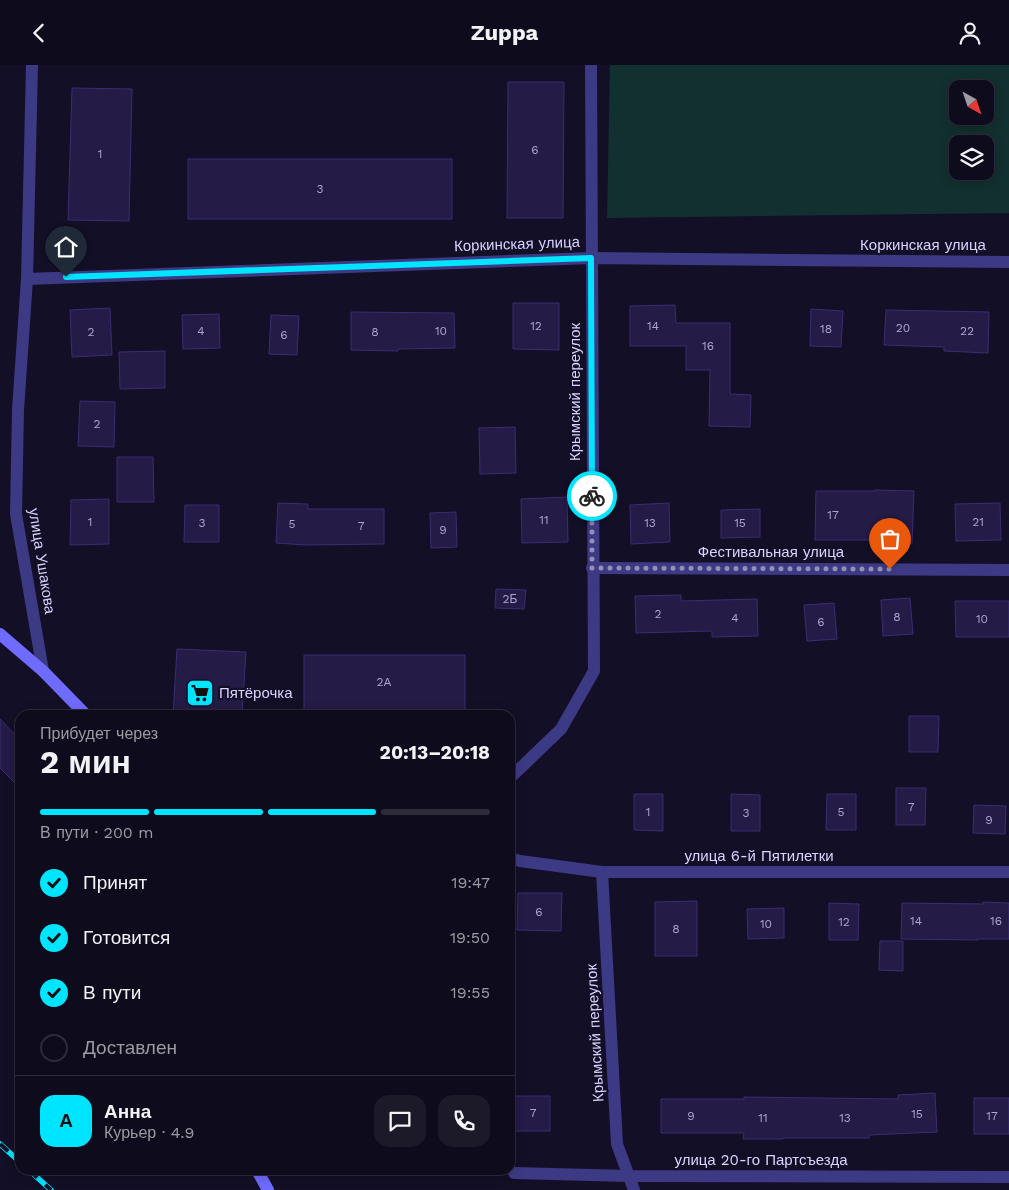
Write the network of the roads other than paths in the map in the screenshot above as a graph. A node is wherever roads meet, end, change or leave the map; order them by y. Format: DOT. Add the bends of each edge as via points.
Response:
graph roads {
  1 [pos="32,65"];
  2 [pos="590,65"];
  3 [pos="591,258"];
  4 [pos="1009,261"];
  5 [pos="27,279"];
  6 [pos="592,568"];
  7 [pos="1009,570"];
  8 [pos="0,634"];
  9 [pos="43,671"];
  10 [pos="81,710"];
  11 [pos="515,773"];
  12 [pos="515,860"];
  13 [pos="602,872"];
  14 [pos="1009,873"];
  15 [pos="515,1173"];
  16 [pos="260,1175"];
  17 [pos="629,1177"];
  18 [pos="1009,1177"];
  19 [pos="268,1190"];
  20 [pos="634,1190"];
  1 -- 5 [label="street, улица Ушакова"];
  2 -- 3 [label="street, Крымский переулок"];
  3 -- 4 [label="street, Коркинская улица"];
  3 -- 5 [label="street, Коркинская улица"];
  3 -- 6 [label="street, Крымский переулок"];
  5 -- 9 [label="street, улица Ушакова" via="18,411 16,514"];
  6 -- 7 [label="street, Фестивальная улица"];
  6 -- 11 [label="street, Крымский переулок" via="594,671 561,729"];
  8 -- 9 [label="main road"];
  9 -- 10 [label="main road"];
  12 -- 13 [label="street, улица 6-й Пятилетки"];
  13 -- 14 [label="street, улица 6-й Пятилетки"];
  13 -- 17 [label="street, Крымский переулок" via="617,1144"];
  15 -- 17 [label="street, улица 20-го Партсъезда"];
  16 -- 19 [label="main road"];
  17 -- 18 [label="street, улица 20-го Партсъезда"];
  17 -- 20 [label="street, Крымский переулок"];
}
